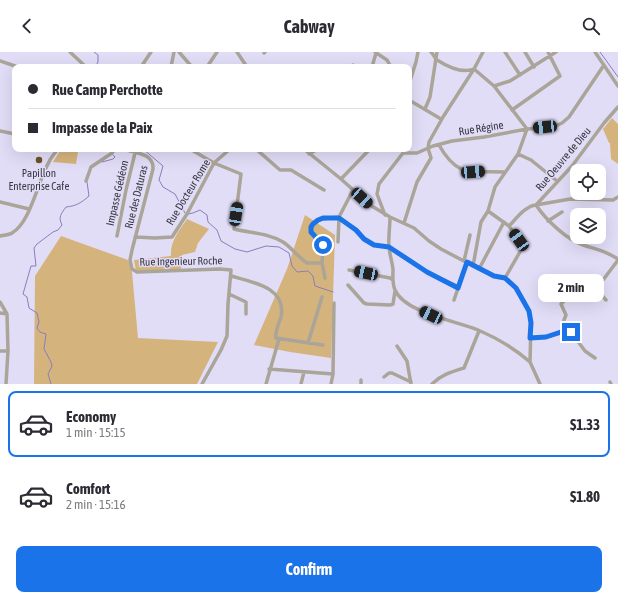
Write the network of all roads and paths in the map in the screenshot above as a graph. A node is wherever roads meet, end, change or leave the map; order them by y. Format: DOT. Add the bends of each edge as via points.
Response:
graph roads {
  1 [pos="70,52"];
  2 [pos="151,52"];
  3 [pos="174,52"];
  4 [pos="179,52"];
  5 [pos="217,52"];
  6 [pos="237,52"];
  7 [pos="376,52"];
  8 [pos="418,52"];
  9 [pos="431,52"];
  10 [pos="437,52"];
  11 [pos="483,52"];
  12 [pos="505,52"];
  13 [pos="525,52"];
  14 [pos="548,52"];
  15 [pos="556,52"];
  16 [pos="595,52"];
  17 [pos="551,56"];
  18 [pos="436,59"];
  19 [pos="0,61"];
  20 [pos="83,64"];
  21 [pos="143,64"];
  22 [pos="172,64"];
  23 [pos="189,64"];
  24 [pos="209,64"];
  25 [pos="245,64"];
  26 [pos="373,64"];
  27 [pos="389,64"];
  28 [pos="12,65"];
  29 [pos="604,65"];
  30 [pos="534,66"];
  31 [pos="474,69"];
  32 [pos="412,75"];
  33 [pos="520,75"];
  34 [pos="494,86"];
  35 [pos="618,86"];
  36 [pos="412,102"];
  37 [pos="618,107"];
  38 [pos="425,109"];
  39 [pos="512,110"];
  40 [pos="442,119"];
  41 [pos="527,130"];
  42 [pos="0,131"];
  43 [pos="12,133"];
  44 [pos="439,145"];
  45 [pos="428,148"];
  46 [pos="56,152"];
  47 [pos="113,152"];
  48 [pos="132,152"];
  49 [pos="197,152"];
  50 [pos="227,152"];
  51 [pos="259,152"];
  52 [pos="308,152"];
  53 [pos="313,152"];
  54 [pos="368,152"];
  55 [pos="403,152"];
  56 [pos="135,153"];
  57 [pos="310,154"];
  58 [pos="518,154"];
  59 [pos="214,163"];
  60 [pos="505,172"];
  61 [pos="341,179"];
  62 [pos="86,180"];
  63 [pos="557,181"];
  64 [pos="324,190"];
  65 [pos="353,190"];
  66 [pos="618,197"];
  67 [pos="0,202"];
  68 [pos="536,205"];
  69 [pos="29,209"];
  70 [pos="488,211"];
  71 [pos="562,212"];
  72 [pos="385,214"];
  73 [pos="390,217"];
  74 [pos="339,218"];
  75 [pos="548,221"];
  76 [pos="504,222"];
  77 [pos="404,223"];
  78 [pos="509,226"];
  79 [pos="470,235"];
  80 [pos="0,236"];
  81 [pos="117,236"];
  82 [pos="135,237"];
  83 [pos="338,242"];
  84 [pos="389,247"];
  85 [pos="618,259"];
  86 [pos="465,262"];
  87 [pos="322,263"];
  88 [pos="473,266"];
  89 [pos="132,269"];
  90 [pos="349,270"];
  91 [pos="479,270"];
  92 [pos="231,276"];
  93 [pos="325,278"];
  94 [pos="505,278"];
  95 [pos="393,280"];
  96 [pos="348,284"];
  97 [pos="458,288"];
  98 [pos="395,291"];
  99 [pos="574,291"];
  100 [pos="229,294"];
  101 [pos="322,297"];
  102 [pos="454,300"];
  103 [pos="606,300"];
  104 [pos="0,302"];
  105 [pos="334,303"];
  106 [pos="0,313"];
  107 [pos="7,314"];
  108 [pos="246,314"];
  109 [pos="479,331"];
  110 [pos="564,331"];
  111 [pos="530,338"];
  112 [pos="278,339"];
  113 [pos="308,343"];
  114 [pos="323,345"];
  115 [pos="397,346"];
  116 [pos="0,351"];
  117 [pos="8,351"];
  118 [pos="595,358"];
  119 [pos="530,362"];
  120 [pos="269,369"];
  121 [pos="304,372"];
  122 [pos="333,374"];
  123 [pos="384,376"];
  124 [pos="411,383"];
  125 [pos="6,384"];
  126 [pos="202,384"];
  127 [pos="266,384"];
  128 [pos="301,384"];
  129 [pos="331,384"];
  130 [pos="432,384"];
  131 [pos="540,384"];
  1 -- 20 [label="street"];
  2 -- 21 [label="street"];
  3 -- 22 [label="street"];
  4 -- 23 [label="street"];
  5 -- 24 [label="street"];
  6 -- 25 [label="street"];
  7 -- 26 [label="street"];
  7 -- 27 [label="street"];
  8 -- 32 [label="street"];
  9 -- 18 [label="street"];
  10 -- 18 [label="street"];
  11 -- 31 [label="street"];
  12 -- 33 [label="street"];
  13 -- 30 [label="street"];
  14 -- 17 [label="street"];
  15 -- 17 [label="street"];
  16 -- 29 [label="street"];
  17 -- 30 [label="street"];
  17 -- 39 [label="street" via="560,76"];
  18 -- 31 [label="street" via="456,70 467,72"];
  18 -- 38 [label="street" via="430,97"];
  19 -- 28 [label="street"];
  29 -- 35 [label="street"];
  29 -- 41 [label="street, Rue Régine" via="562,124"];
  30 -- 33 [label="street"];
  31 -- 34 [label="street"];
  31 -- 40 [label="street"];
  33 -- 34 [label="street"];
  34 -- 39 [label="street"];
  36 -- 38 [label="street"];
  37 -- 63 [label="street, Rue Oeuvre de Dieu" via="572,166"];
  38 -- 40 [label="street"];
  39 -- 41 [label="street"];
  40 -- 45 [label="street"];
  41 -- 44 [label="street, Rue Régine"];
  41 -- 58 [label="street"];
  42 -- 43 [label="street"];
  44 -- 45 [label="street, Rue Régine"];
  44 -- 60 [label="street" via="448,160 460,168 473,172"];
  45 -- 55 [label="street, Rue Régine" via="417,154"];
  45 -- 77 [label="street" via="431,158 417,182"];
  46 -- 69 [label="street" via="49,161"];
  47 -- 62 [label="street" via="92,167"];
  48 -- 56 [label="street, Rue des Daturas"];
  49 -- 59 [label="street"];
  50 -- 59 [label="street, Rue Docteur Rome"];
  51 -- 64 [label="street" via="280,170 291,170"];
  52 -- 57 [label="street"];
  53 -- 57 [label="street"];
  54 -- 61 [label="street"];
  55 -- 72 [label="street" via="379,184 377,194"];
  56 -- 81 [label="street, Impasse Gédéon"];
  56 -- 82 [label="street, Rue des Daturas" via="151,158 154,163"];
  57 -- 61 [label="street"];
  58 -- 60 [label="street"];
  58 -- 63 [label="street" via="531,160"];
  59 -- 82 [label="street, Rue Docteur Rome" via="172,237"];
  59 -- 87 [label="street" via="241,174 234,229 274,238 307,263"];
  60 -- 70 [label="street" via="495,187"];
  61 -- 65 [label="street"];
  63 -- 68 [label="street, Rue Oeuvre de Dieu"];
  65 -- 72 [label="street"];
  65 -- 74 [label="street"];
  66 -- 68 [label="street" via="613,200 570,199"];
  67 -- 69 [label="street"];
  68 -- 75 [label="street"];
  68 -- 78 [label="street, Rue Oeuvre de Dieu" via="531,206"];
  69 -- 80 [label="street" via="21,225 12,234"];
  70 -- 76 [label="street"];
  70 -- 88 [label="street" via="481,222"];
  71 -- 75 [label="street"];
  72 -- 73 [label="street"];
  73 -- 77 [label="street"];
  73 -- 84 [label="street"];
  74 -- 83 [label="street"];
  74 -- 84 [label="street" via="374,245"];
  74 -- 87 [label="street" via="318,220 311,227 311,232 323,245"];
  75 -- 85 [label="street" via="581,245 606,252"];
  76 -- 78 [label="street"];
  76 -- 91 [label="street"];
  77 -- 86 [label="street" via="437,247"];
  78 -- 94 [label="street" via="519,240 521,250"];
  79 -- 86 [label="street"];
  82 -- 89 [label="street, Rue des Daturas" via="130,260"];
  84 -- 95 [label="street"];
  84 -- 97 [label="street" via="427,272"];
  85 -- 103 [label="street" via="598,288"];
  86 -- 88 [label="street"];
  86 -- 97 [label="street"];
  87 -- 93 [label="street"];
  88 -- 91 [label="street"];
  89 -- 92 [label="street, Rue Ingenieur Roche" via="137,272 220,269 231,270"];
  90 -- 95 [label="street"];
  91 -- 94 [label="street"];
  92 -- 100 [label="street"];
  92 -- 112 [label="street" via="268,288 278,297 281,316 276,336"];
  94 -- 111 [label="street" via="516,288 529,311"];
  95 -- 98 [label="street"];
  96 -- 98 [label="street" via="364,303 371,305 393,304"];
  97 -- 102 [label="street"];
  98 -- 109 [label="street" via="411,305 439,319"];
  99 -- 110 [label="street" via="561,304 566,315"];
  100 -- 108 [label="street" via="246,302"];
  100 -- 126 [label="street" via="227,336"];
  101 -- 113 [label="street"];
  104 -- 107 [label="street"];
  105 -- 122 [label="street"];
  106 -- 107 [label="street"];
  107 -- 117 [label="street"];
  109 -- 119 [label="street" via="505,344"];
  109 -- 130 [label="street" via="464,368 439,377"];
  110 -- 111 [label="street" via="546,337"];
  110 -- 118 [label="street" via="571,332 585,351"];
  111 -- 119 [label="street"];
  112 -- 113 [label="street"];
  112 -- 120 [label="street"];
  113 -- 114 [label="street"];
  115 -- 124 [label="street" via="406,361"];
  116 -- 117 [label="street"];
  117 -- 125 [label="street"];
  119 -- 131 [label="street"];
  120 -- 121 [label="street"];
  120 -- 127 [label="street"];
  121 -- 122 [label="street"];
  121 -- 128 [label="street"];
  122 -- 129 [label="street"];
  123 -- 124 [label="street" via="392,373"];
}
